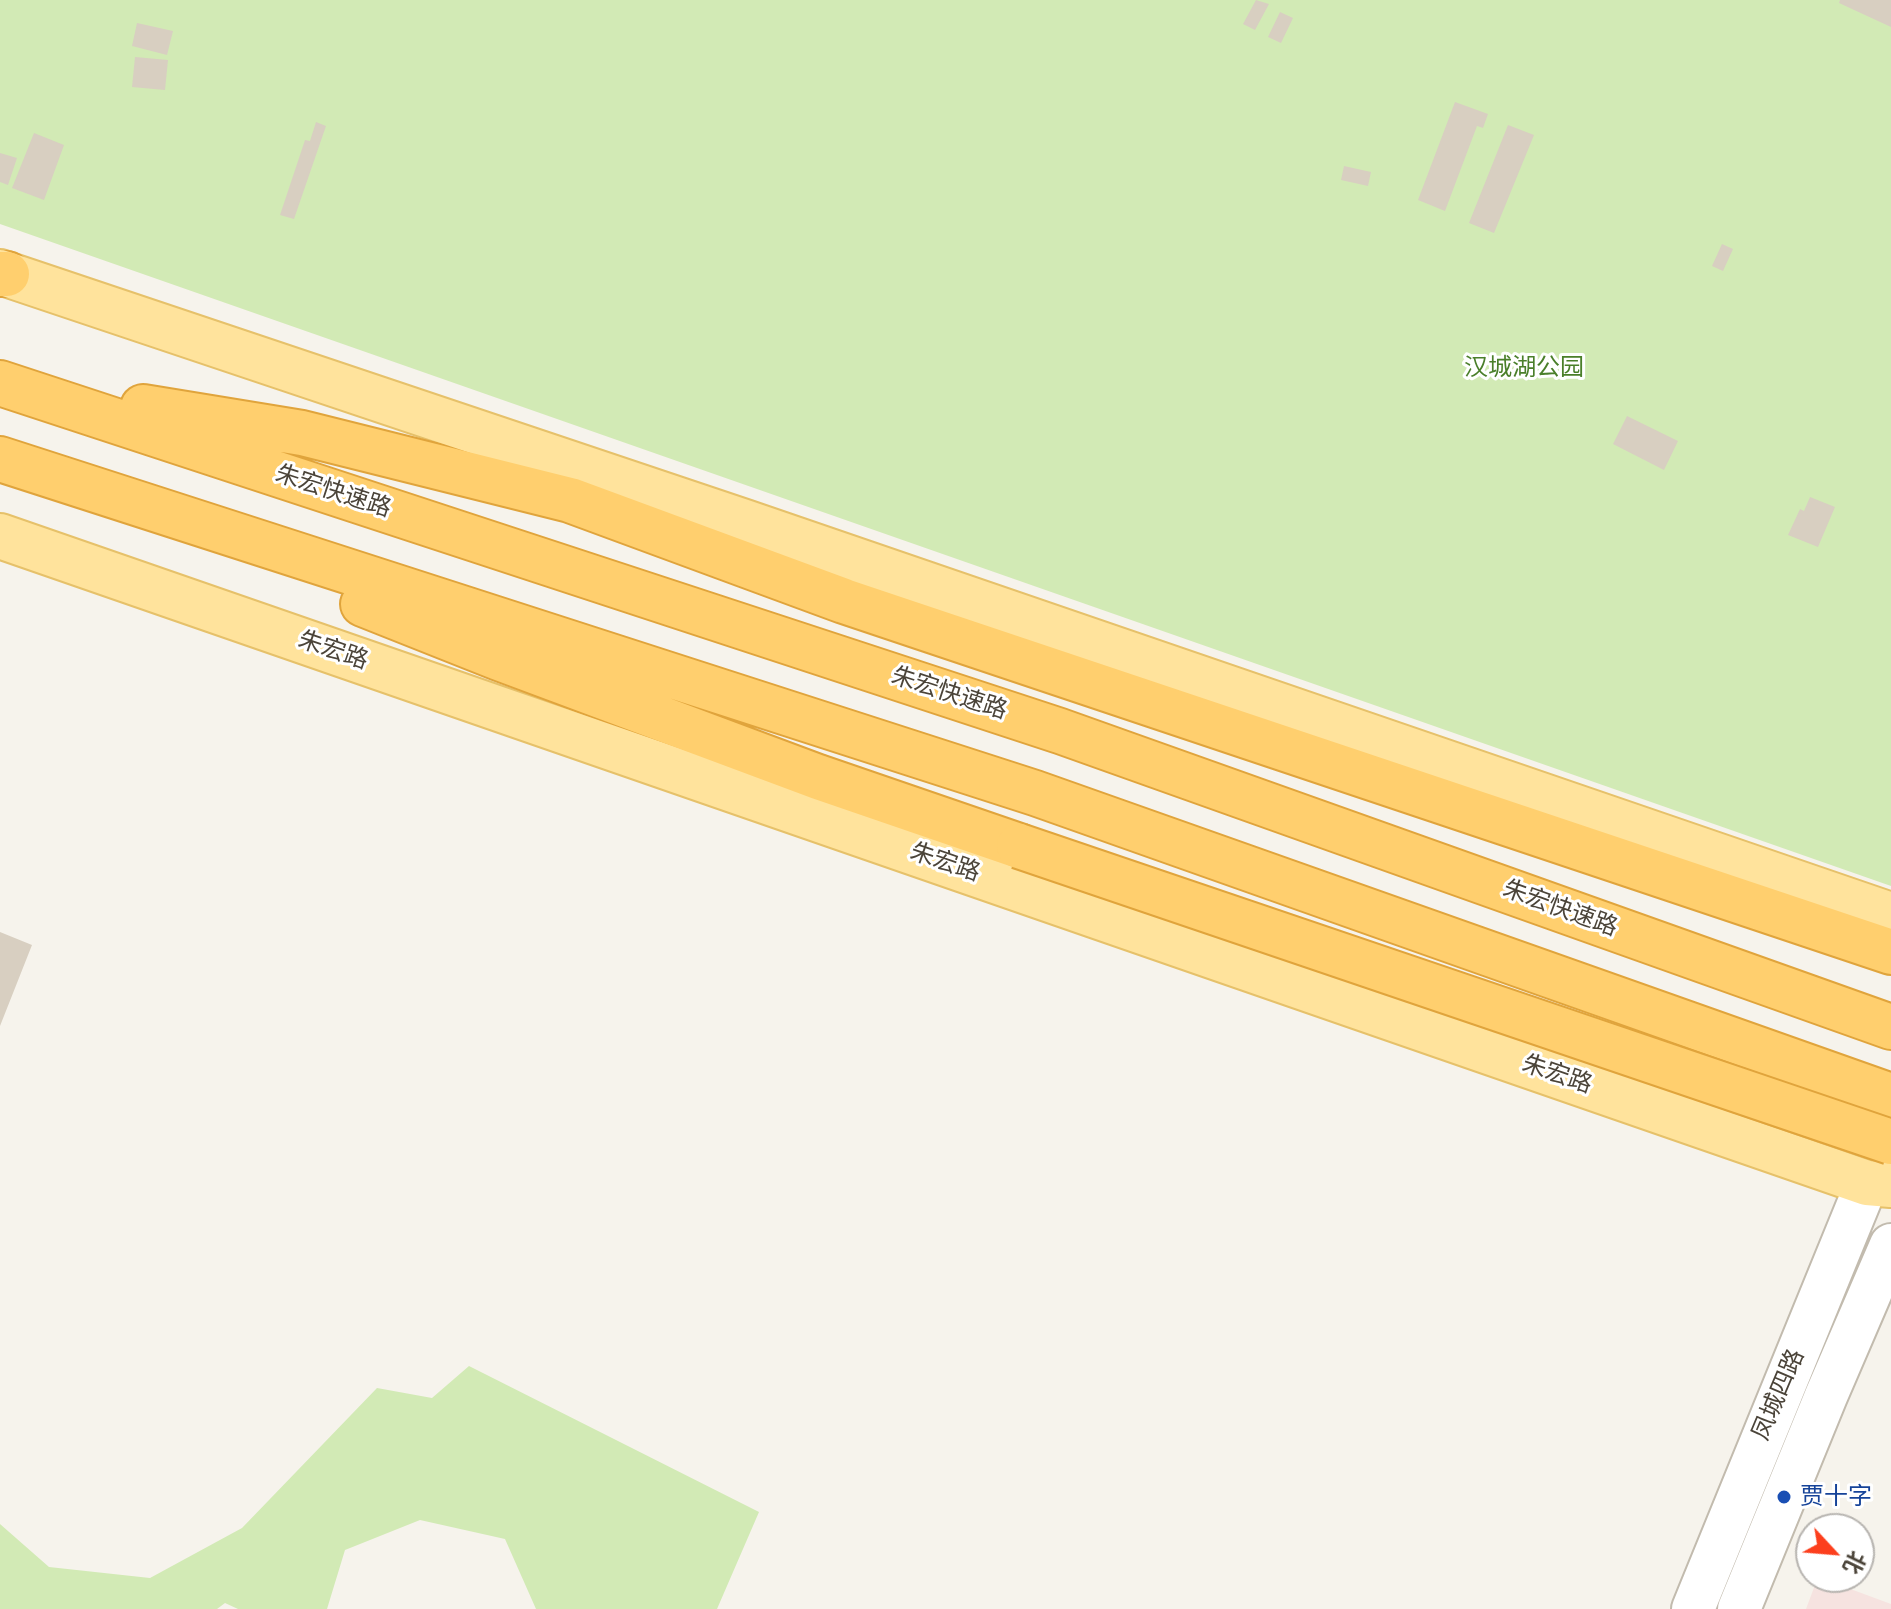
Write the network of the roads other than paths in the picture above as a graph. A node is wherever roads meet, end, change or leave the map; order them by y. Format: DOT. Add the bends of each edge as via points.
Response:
graph roads {
  1 [pos="2,273"];
  2 [pos="3,384"];
  3 [pos="0,459"];
  4 [pos="0,536"];
  5 [pos="1891,915"];
  6 [pos="1891,952"];
  7 [pos="1891,1027"];
  8 [pos="1891,1096"];
  9 [pos="1891,1123"];
  10 [pos="1891,1142"];
  11 [pos="1879,1184"];
  12 [pos="1891,1245"];
  13 [pos="1693,1609"];
  14 [pos="1739,1609"];
  1 -- 5 [label="main road" via="730,516"];
  2 -- 6 [label="highway" via="302,433 570,500 844,601"];
  2 -- 7 [label="highway, 朱宏快速路" via="1060,731"];
  3 -- 8 [label="highway" via="1035,793"];
  3 -- 10 [label="highway, bridge" via="499,658 818,777"];
  4 -- 11 [label="main road, 朱宏路"];
  9 -- 11 [label="main road"];
  11 -- 13 [label="street, 凤城四路"];
  12 -- 14 [label="street, 凤城四路"];
}
